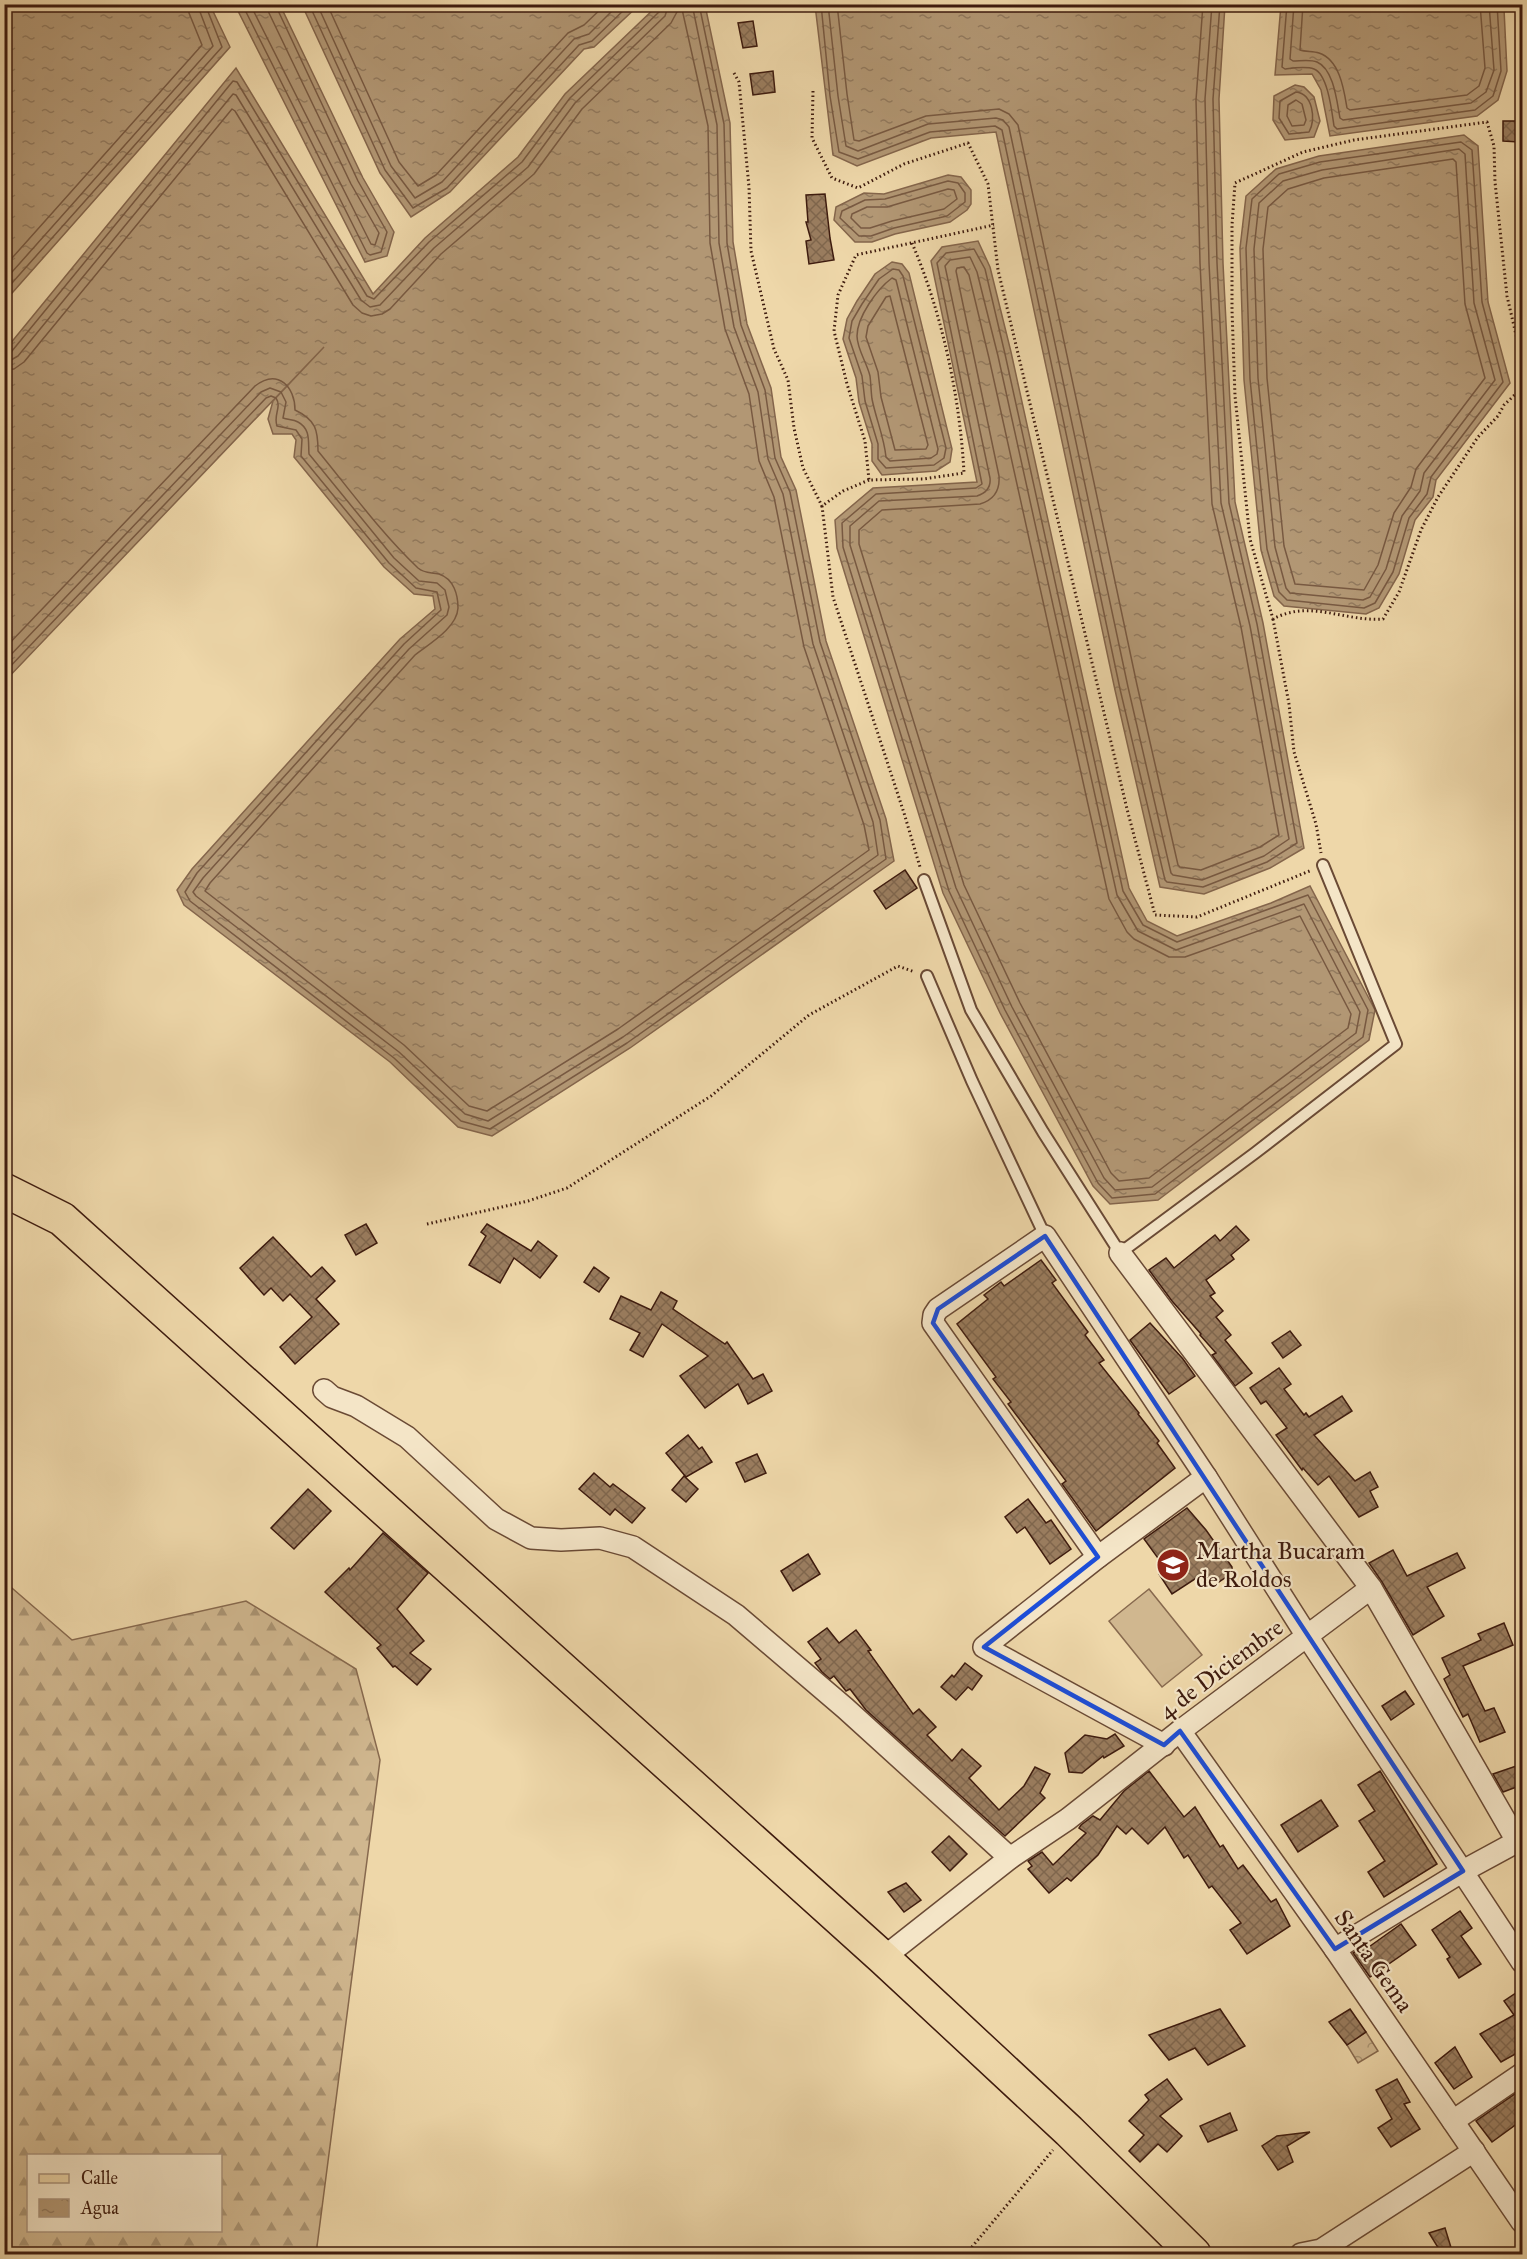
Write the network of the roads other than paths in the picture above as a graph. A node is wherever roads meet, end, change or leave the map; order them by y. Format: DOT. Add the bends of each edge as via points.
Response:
graph roads {
  1 [pos="1323,866"];
  2 [pos="924,880"];
  3 [pos="927,976"];
  4 [pos="4,1190"];
  5 [pos="1045,1236"];
  6 [pos="1120,1253"];
  7 [pos="324,1390"];
  8 [pos="1206,1477"];
  9 [pos="1098,1557"];
  10 [pos="1371,1588"];
  11 [pos="1307,1636"];
  12 [pos="1180,1731"];
  13 [pos="1164,1745"];
  14 [pos="1520,1840"];
  15 [pos="1010,1858"];
  16 [pos="1463,1871"];
  17 [pos="1335,1949"];
  18 [pos="883,1958"];
  19 [pos="1522,1962"];
  20 [pos="1522,2074"];
  21 [pos="1453,2121"];
  22 [pos="1474,2151"];
  23 [pos="1522,2222"];
  24 [pos="1316,2253"];
  25 [pos="1194,2254"];
  1 -- 6 [label="lane" via="1396,1044"];
  2 -- 6 [label="lane" via="972,1010"];
  3 -- 5 [label="lane"];
  4 -- 18 [label="main road" via="62,1219"];
  5 -- 8 [label="street"];
  5 -- 9 [label="street" via="938,1309 933,1323"];
  6 -- 10 [label="street"];
  7 -- 15 [label="street" via="407,1437 496,1520 531,1538 600,1538 633,1547 736,1616"];
  8 -- 9 [label="street"];
  8 -- 11 [label="street"];
  9 -- 13 [label="street" via="984,1647"];
  10 -- 11 [label="street"];
  10 -- 14 [label="street"];
  11 -- 12 [label="street, 4 de Diciembre"];
  11 -- 16 [label="street, 4 de Diciembre"];
  12 -- 13 [label="street, 4 de Diciembre"];
  12 -- 17 [label="street, Santa Gema"];
  13 -- 15 [label="street, 4 de Diciembre"];
  14 -- 16 [label="street"];
  15 -- 18 [label="street, 4 de Diciembre"];
  16 -- 17 [label="street"];
  16 -- 19 [label="street, 4 de Diciembre"];
  17 -- 21 [label="street, Santa Gema"];
  18 -- 25 [label="main road"];
  20 -- 21 [label="street"];
  21 -- 22 [label="street, Santa Gema"];
  22 -- 23 [label="street, Santa Gema"];
  22 -- 24 [label="street"];
}
